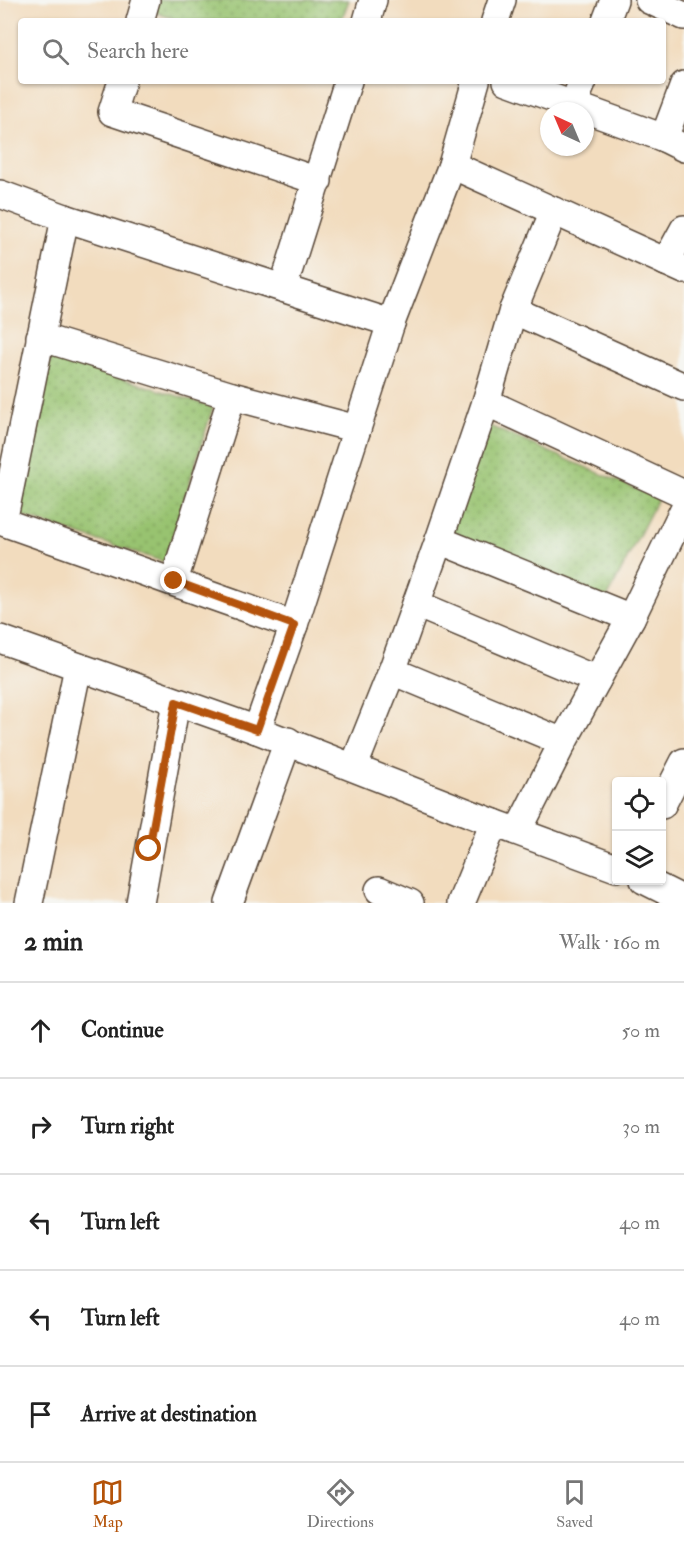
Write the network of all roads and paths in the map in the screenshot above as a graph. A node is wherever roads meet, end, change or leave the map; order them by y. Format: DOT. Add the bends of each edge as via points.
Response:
graph roads {
  1 [pos="146,0"];
  2 [pos="373,0"];
  3 [pos="502,0"];
  4 [pos="614,0"];
  5 [pos="649,0"];
  6 [pos="684,16"];
  7 [pos="141,18"];
  8 [pos="368,18"];
  9 [pos="496,18"];
  10 [pos="607,18"];
  11 [pos="121,84"];
  12 [pos="344,84"];
  13 [pos="475,84"];
  14 [pos="525,84"];
  15 [pos="684,85"];
  16 [pos="578,93"];
  17 [pos="674,143"];
  18 [pos="452,165"];
  19 [pos="318,181"];
  20 [pos="0,194"];
  21 [pos="554,211"];
  22 [pos="65,218"];
  23 [pos="684,229"];
  24 [pos="675,266"];
  25 [pos="284,288"];
  26 [pos="513,310"];
  27 [pos="391,323"];
  28 [pos="40,337"];
  29 [pos="684,387"];
  30 [pos="232,396"];
  31 [pos="486,402"];
  32 [pos="357,429"];
  33 [pos="684,494"];
  34 [pos="684,509"];
  35 [pos="439,540"];
  36 [pos="174,581"];
  37 [pos="416,604"];
  38 [pos="631,618"];
  39 [pos="294,625"];
  40 [pos="0,639"];
  41 [pos="78,667"];
  42 [pos="392,671"];
  43 [pos="597,680"];
  44 [pos="176,702"];
  45 [pos="257,730"];
  46 [pos="288,741"];
  47 [pos="563,742"];
  48 [pos="684,762"];
  49 [pos="354,766"];
  50 [pos="666,797"];
  51 [pos="506,827"];
  52 [pos="612,867"];
  53 [pos="654,885"];
  54 [pos="379,890"];
  55 [pos="684,900"];
  56 [pos="29,903"];
  57 [pos="140,903"];
  58 [pos="229,903"];
  59 [pos="410,903"];
  60 [pos="461,903"];
  1 -- 7 [label="street"];
  2 -- 8 [label="street"];
  3 -- 9 [label="street"];
  4 -- 10 [label="street"];
  5 -- 6 [label="street"];
  11 -- 19 [label="street" via="112,112"];
  12 -- 19 [label="street"];
  13 -- 18 [label="street"];
  14 -- 16 [label="street"];
  15 -- 17 [label="street"];
  16 -- 17 [label="street"];
  18 -- 21 [label="street"];
  18 -- 27 [label="street"];
  19 -- 25 [label="street"];
  20 -- 22 [label="street"];
  21 -- 24 [label="street"];
  21 -- 26 [label="street"];
  22 -- 25 [label="street"];
  22 -- 28 [label="street"];
  23 -- 24 [label="street"];
  25 -- 27 [label="street"];
  26 -- 29 [label="street"];
  26 -- 31 [label="street"];
  27 -- 32 [label="street"];
  28 -- 30 [label="street"];
  28 -- 36 [label="street" via="3,522"];
  30 -- 32 [label="street"];
  30 -- 36 [label="street"];
  31 -- 33 [label="street"];
  31 -- 35 [label="street"];
  32 -- 39 [label="street"];
  34 -- 38 [label="street"];
  35 -- 37 [label="street"];
  35 -- 38 [label="street"];
  36 -- 39 [label="street"];
  37 -- 42 [label="street"];
  37 -- 43 [label="street"];
  38 -- 43 [label="street"];
  39 -- 45 [label="street"];
  40 -- 41 [label="street"];
  41 -- 44 [label="street"];
  41 -- 56 [label="street"];
  42 -- 47 [label="street"];
  42 -- 49 [label="street"];
  43 -- 47 [label="street"];
  44 -- 45 [label="street"];
  44 -- 57 [label="street"];
  45 -- 46 [label="street"];
  46 -- 49 [label="street"];
  46 -- 58 [label="street"];
  47 -- 51 [label="street"];
  48 -- 50 [label="street"];
  49 -- 51 [label="street"];
  51 -- 52 [label="street"];
  51 -- 60 [label="street"];
  53 -- 55 [label="street"];
  54 -- 59 [label="street"];
}
